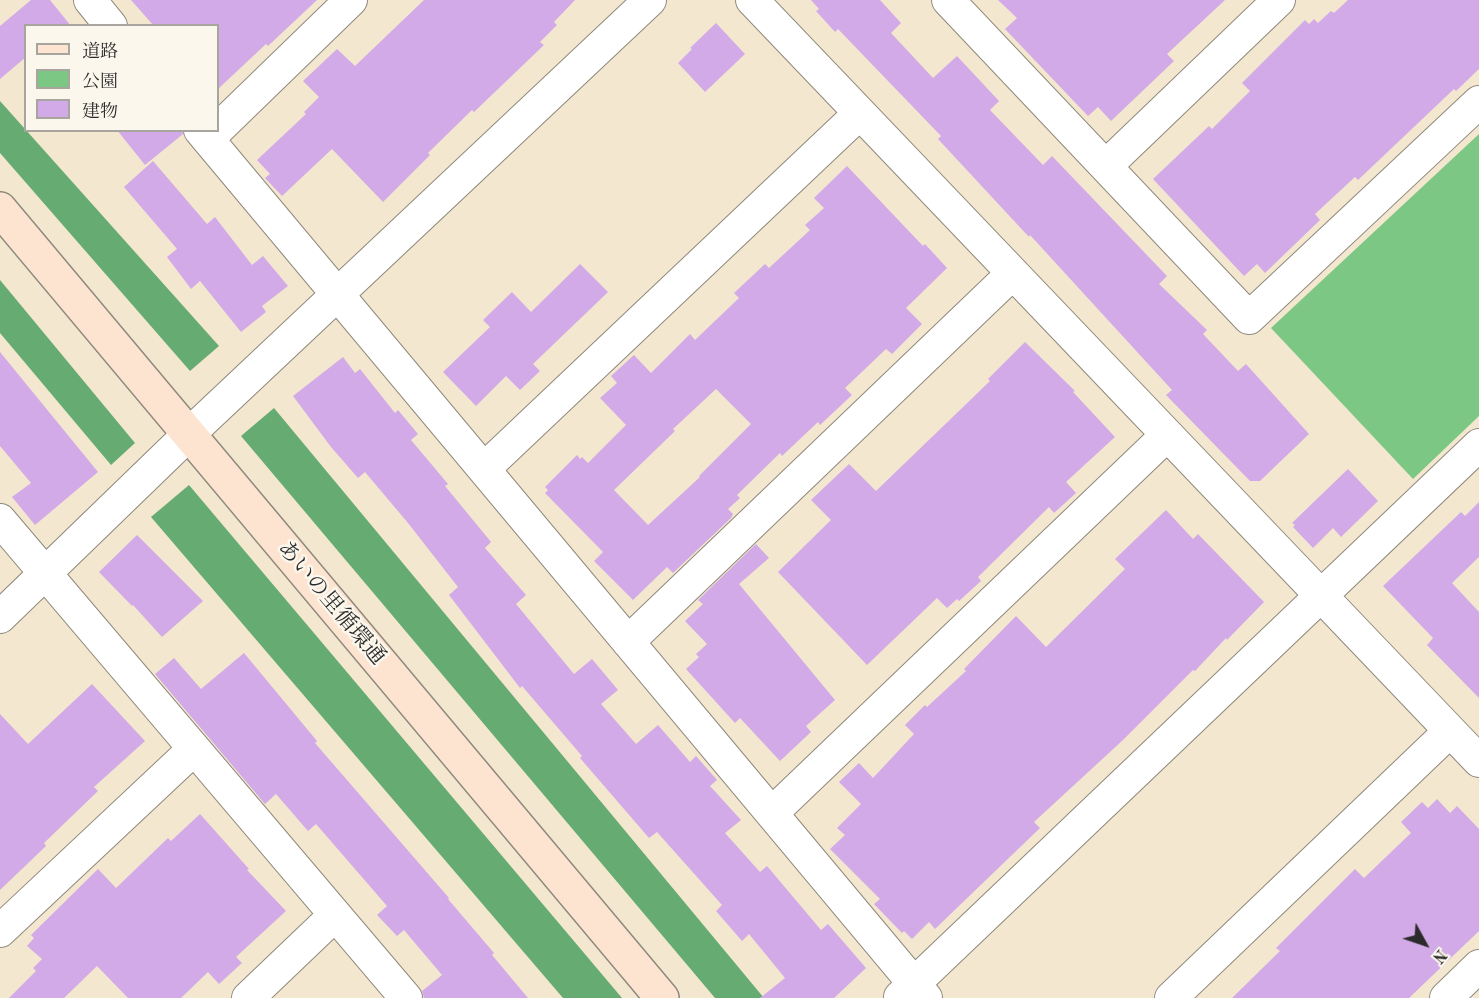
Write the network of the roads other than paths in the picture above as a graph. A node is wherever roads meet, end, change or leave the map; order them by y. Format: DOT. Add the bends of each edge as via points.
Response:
graph roads {
  1 [pos="90,0"];
  2 [pos="351,0"];
  3 [pos="650,0"];
  4 [pos="752,0"];
  5 [pos="1279,0"];
  6 [pos="956,3"];
  7 [pos="109,24"];
  8 [pos="1479,102"];
  9 [pos="860,113"];
  10 [pos="219,124"];
  11 [pos="210,132"];
  12 [pos="1106,166"];
  13 [pos="0,209"];
  14 [pos="1013,273"];
  15 [pos="337,294"];
  16 [pos="189,434"];
  17 [pos="1167,435"];
  18 [pos="1476,454"];
  19 [pos="484,469"];
  20 [pos="0,520"];
  21 [pos="45,574"];
  22 [pos="1321,596"];
  23 [pos="0,617"];
  24 [pos="628,642"];
  25 [pos="1450,731"];
  26 [pos="194,749"];
  27 [pos="1479,761"];
  28 [pos="772,813"];
  29 [pos="335,915"];
  30 [pos="0,931"];
  31 [pos="1479,966"];
  32 [pos="913,993"];
  33 [pos="248,998"];
  34 [pos="406,998"];
  35 [pos="662,998"];
  36 [pos="1171,998"];
  37 [pos="1446,998"];
  1 -- 7 [label="street"];
  2 -- 10 [label="street"];
  3 -- 15 [label="street"];
  4 -- 9 [label="street"];
  5 -- 12 [label="street"];
  6 -- 12 [label="street"];
  8 -- 12 [label="street" via="1249,318"];
  9 -- 14 [label="street"];
  9 -- 19 [label="street"];
  11 -- 15 [label="street"];
  13 -- 16 [label="street, あいの里循環通"];
  14 -- 17 [label="street"];
  14 -- 24 [label="street"];
  15 -- 16 [label="street"];
  15 -- 19 [label="street"];
  16 -- 21 [label="street"];
  16 -- 35 [label="street, あいの里循環通"];
  17 -- 22 [label="street"];
  17 -- 28 [label="street"];
  18 -- 22 [label="street"];
  19 -- 24 [label="street"];
  20 -- 21 [label="street"];
  21 -- 23 [label="street"];
  21 -- 26 [label="street"];
  22 -- 25 [label="street"];
  22 -- 32 [label="street"];
  24 -- 28 [label="street"];
  25 -- 27 [label="street"];
  25 -- 36 [label="street"];
  26 -- 29 [label="street"];
  26 -- 30 [label="street"];
  28 -- 32 [label="street"];
  29 -- 33 [label="street"];
  29 -- 34 [label="street"];
  31 -- 37 [label="street"];
}
